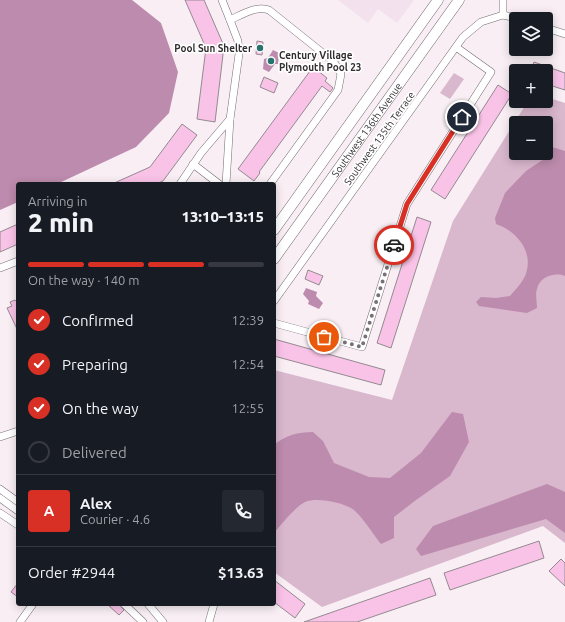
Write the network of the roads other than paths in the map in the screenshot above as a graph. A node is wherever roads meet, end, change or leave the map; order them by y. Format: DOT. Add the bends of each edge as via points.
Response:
graph roads {
  1 [pos="222,0"];
  2 [pos="438,0"];
  3 [pos="459,0"];
  4 [pos="503,0"];
  5 [pos="503,15"];
  6 [pos="509,16"];
  7 [pos="230,20"];
  8 [pos="553,30"];
  9 [pos="565,34"];
  10 [pos="456,47"];
  11 [pos="230,119"];
  12 [pos="193,164"];
  13 [pos="181,182"];
  14 [pos="216,182"];
  15 [pos="226,182"];
  16 [pos="271,182"];
  17 [pos="276,227"];
  18 [pos="276,256"];
  19 [pos="16,262"];
  20 [pos="0,268"];
  21 [pos="276,298"];
  22 [pos="276,324"];
  23 [pos="16,432"];
  24 [pos="0,437"];
  25 [pos="0,489"];
  26 [pos="0,498"];
  27 [pos="16,501"];
  28 [pos="16,510"];
  29 [pos="0,513"];
  30 [pos="16,525"];
  31 [pos="32,606"];
  32 [pos="126,606"];
  33 [pos="150,606"];
  34 [pos="213,606"];
  35 [pos="22,619"];
  36 [pos="143,622"];
  37 [pos="163,622"];
  38 [pos="209,622"];
  1 -- 7 [label="street"];
  2 -- 17 [label="street, Southwest 136th Avenue"];
  3 -- 18 [label="street, Southwest 136th Avenue"];
  4 -- 5 [label="street"];
  5 -- 6 [label="street"];
  5 -- 10 [label="street, Southwest 135th Terrace" via="474,26"];
  7 -- 11 [label="street" via="238,41 239,54"];
  7 -- 16 [label="street" via="264,8 334,62 341,74 338,90"];
  8 -- 9 [label="street"];
  10 -- 21 [label="street, Southwest 135th Terrace"];
  10 -- 22 [label="street" via="491,72 407,204 362,347"];
  11 -- 12 [label="street"];
  11 -- 15 [label="street"];
  12 -- 13 [label="street"];
  12 -- 14 [label="street"];
  19 -- 20 [label="street"];
  23 -- 24 [label="street"];
  25 -- 27 [label="street"];
  26 -- 28 [label="street"];
  29 -- 30 [label="street"];
  31 -- 35 [label="street"];
  32 -- 36 [label="street"];
  33 -- 37 [label="street"];
  34 -- 38 [label="street"];
}
